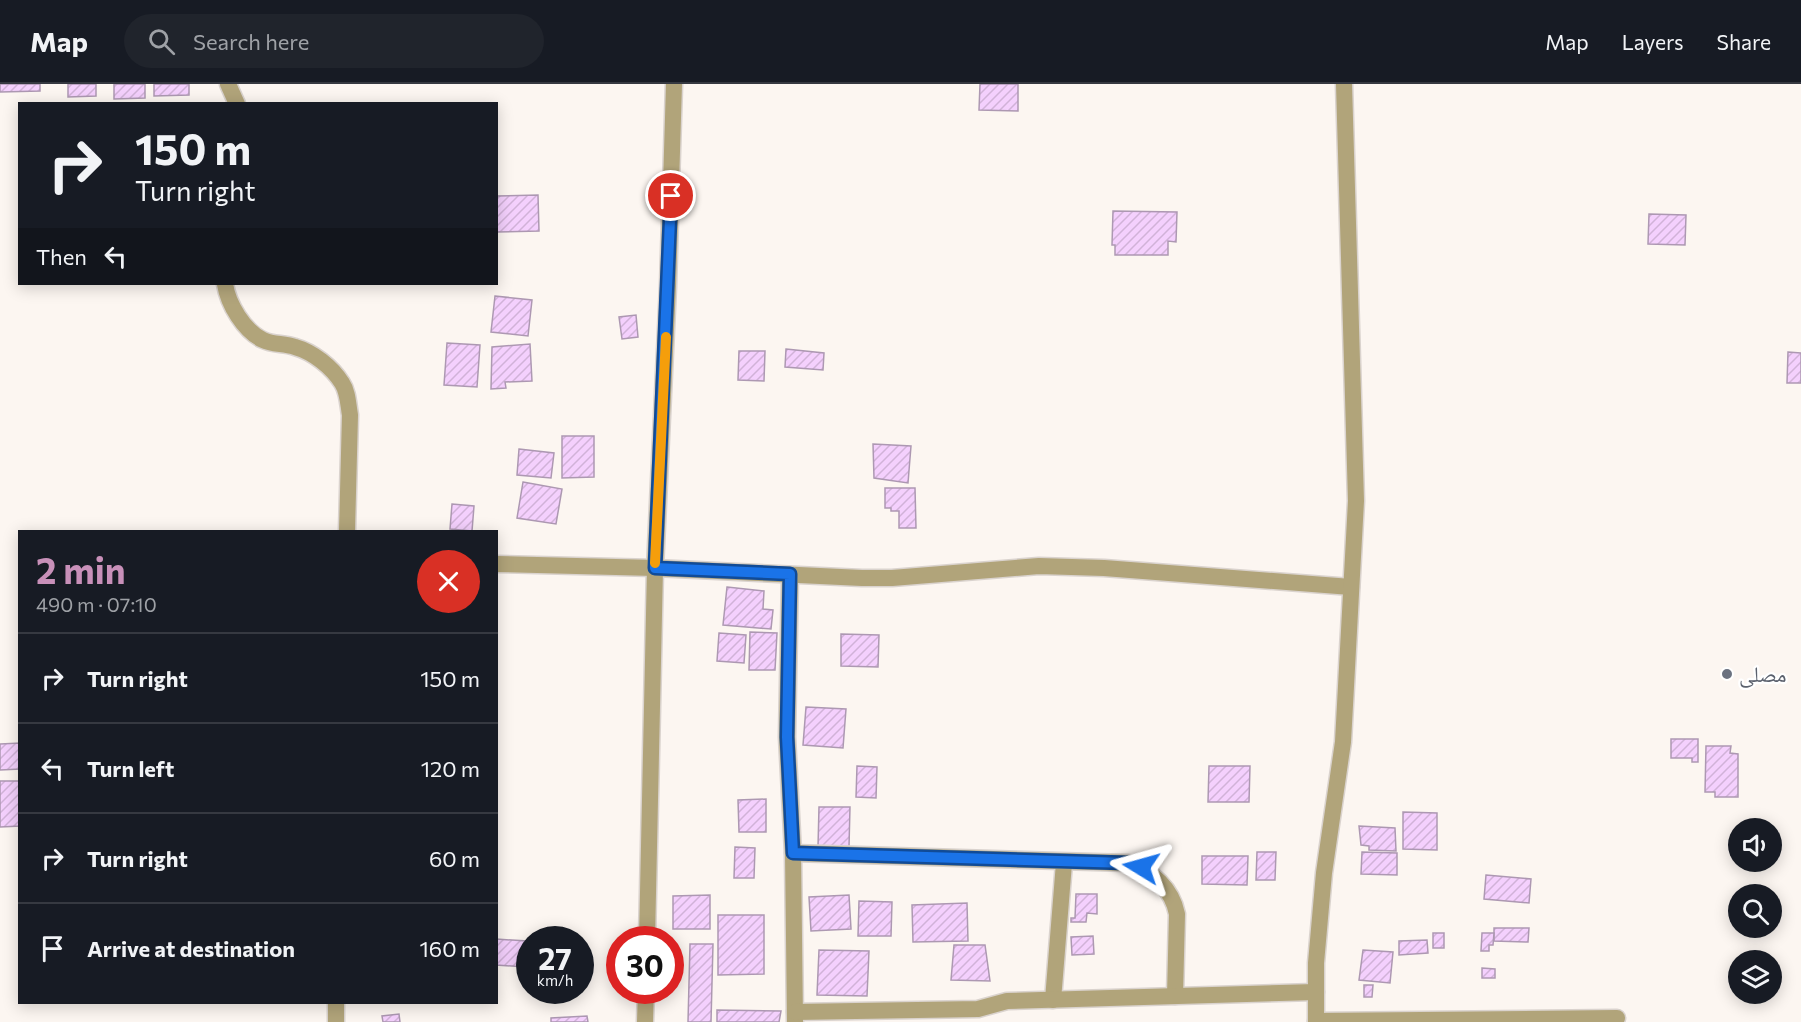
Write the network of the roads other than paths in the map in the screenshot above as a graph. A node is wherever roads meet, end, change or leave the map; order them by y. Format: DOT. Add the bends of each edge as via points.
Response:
graph roads {
  1 [pos="228,84"];
  2 [pos="675,84"];
  3 [pos="1344,84"];
  4 [pos="236,102"];
  5 [pos="225,285"];
  6 [pos="347,530"];
  7 [pos="498,564"];
  8 [pos="655,568"];
  9 [pos="790,574"];
  10 [pos="1351,587"];
  11 [pos="793,853"];
  12 [pos="1064,862"];
  13 [pos="647,926"];
  14 [pos="1316,992"];
  15 [pos="1175,996"];
  16 [pos="1053,1000"];
  17 [pos="336,1004"];
  18 [pos="646,1004"];
  19 [pos="795,1017"];
  20 [pos="1617,1018"];
  21 [pos="1458,1021"];
  22 [pos="336,1022"];
  23 [pos="645,1022"];
  24 [pos="1316,1022"];
  1 -- 4 [label="street"];
  2 -- 8 [label="street"];
  3 -- 10 [label="street" via="1356,501"];
  5 -- 6 [label="street" via="236,313 253,333 270,343 303,350 343,384 350,415"];
  7 -- 8 [label="street"];
  8 -- 9 [label="street"];
  8 -- 13 [label="street"];
  9 -- 10 [label="street" via="882,578 1039,566 1093,567"];
  9 -- 11 [label="street" via="787,737"];
  10 -- 14 [label="street" via="1343,742 1324,873"];
  11 -- 12 [label="street"];
  11 -- 19 [label="street"];
  12 -- 15 [label="street" via="1128,863 1141,867 1167,889 1177,914"];
  12 -- 16 [label="street"];
  14 -- 15 [label="street"];
  14 -- 24 [label="street"];
  15 -- 16 [label="street"];
  16 -- 19 [label="street" via="1007,1001 978,1009"];
  17 -- 22 [label="street"];
  18 -- 23 [label="street"];
  20 -- 21 [label="street"];
  21 -- 24 [label="street"];
}
